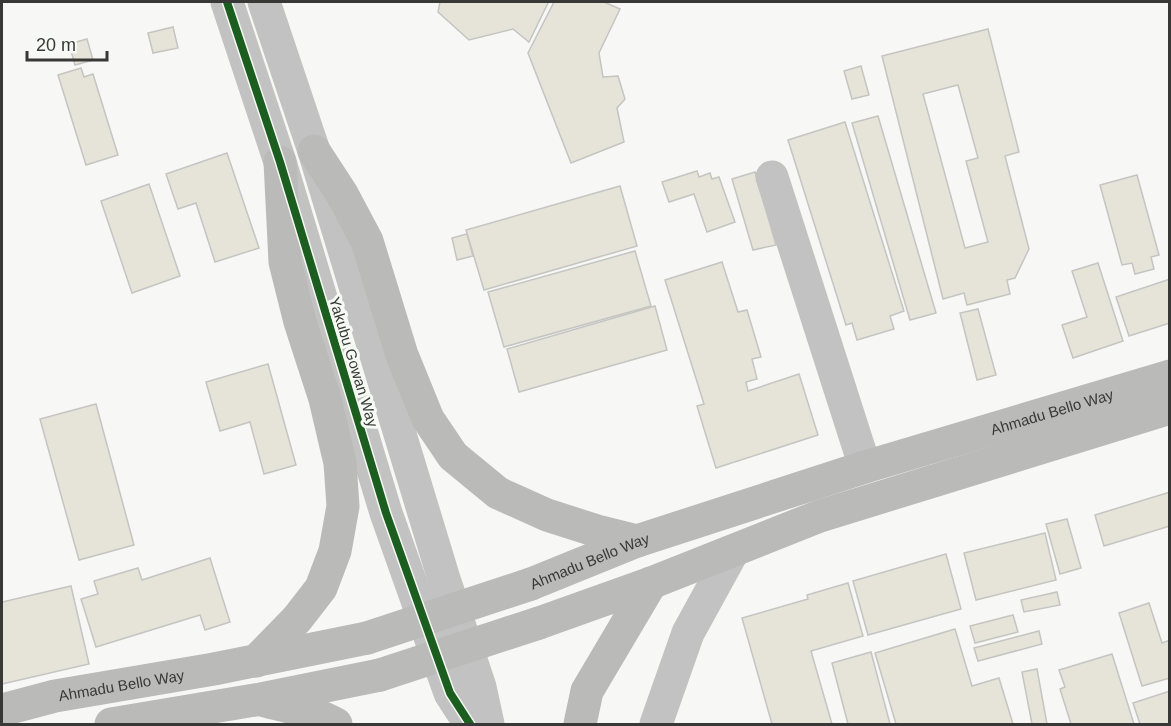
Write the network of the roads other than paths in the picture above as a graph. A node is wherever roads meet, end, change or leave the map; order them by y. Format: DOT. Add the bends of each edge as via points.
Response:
graph roads {
  1 [pos="227,2"];
  2 [pos="264,2"];
  3 [pos="314,151"];
  4 [pos="280,162"];
  5 [pos="772,177"];
  6 [pos="1170,376"];
  7 [pos="1170,408"];
  8 [pos="865,467"];
  9 [pos="637,541"];
  10 [pos="734,551"];
  11 [pos="651,583"];
  12 [pos="256,661"];
  13 [pos="261,699"];
  14 [pos="2,710"];
  15 [pos="111,724"];
  16 [pos="336,724"];
  17 [pos="470,724"];
  18 [pos="488,724"];
  19 [pos="580,724"];
  20 [pos="656,724"];
  1 -- 4 [label="street, Yakubu Gowan Way"];
  2 -- 3 [label="street, Yakubu Gowan Way"];
  3 -- 9 [label="main road" via="367,241 402,355 428,419 453,456 498,493 547,515"];
  3 -- 18 [label="street, Yakubu Gowan Way" via="480,687"];
  4 -- 12 [label="main road" via="285,262 325,399 340,463 343,507 335,551 321,588"];
  4 -- 17 [label="street, Yakubu Gowan Way" via="386,513 450,693"];
  5 -- 8 [label="street"];
  6 -- 8 [label="main road, Ahmadu Bello Way"];
  7 -- 10 [label="main road, Ahmadu Bello Way" via="820,516"];
  8 -- 9 [label="main road, Ahmadu Bello Way"];
  9 -- 12 [label="main road, Ahmadu Bello Way, bridge" via="531,584 367,638"];
  10 -- 11 [label="main road, Ahmadu Bello Way"];
  10 -- 20 [label="street" via="688,633"];
  11 -- 13 [label="main road, Ahmadu Bello Way, bridge" via="380,675"];
  11 -- 19 [label="main road" via="587,691"];
  12 -- 14 [label="main road, Ahmadu Bello Way" via="55,696"];
  13 -- 15 [label="main road, Ahmadu Bello Way"];
  13 -- 16 [label="main road"];
}
